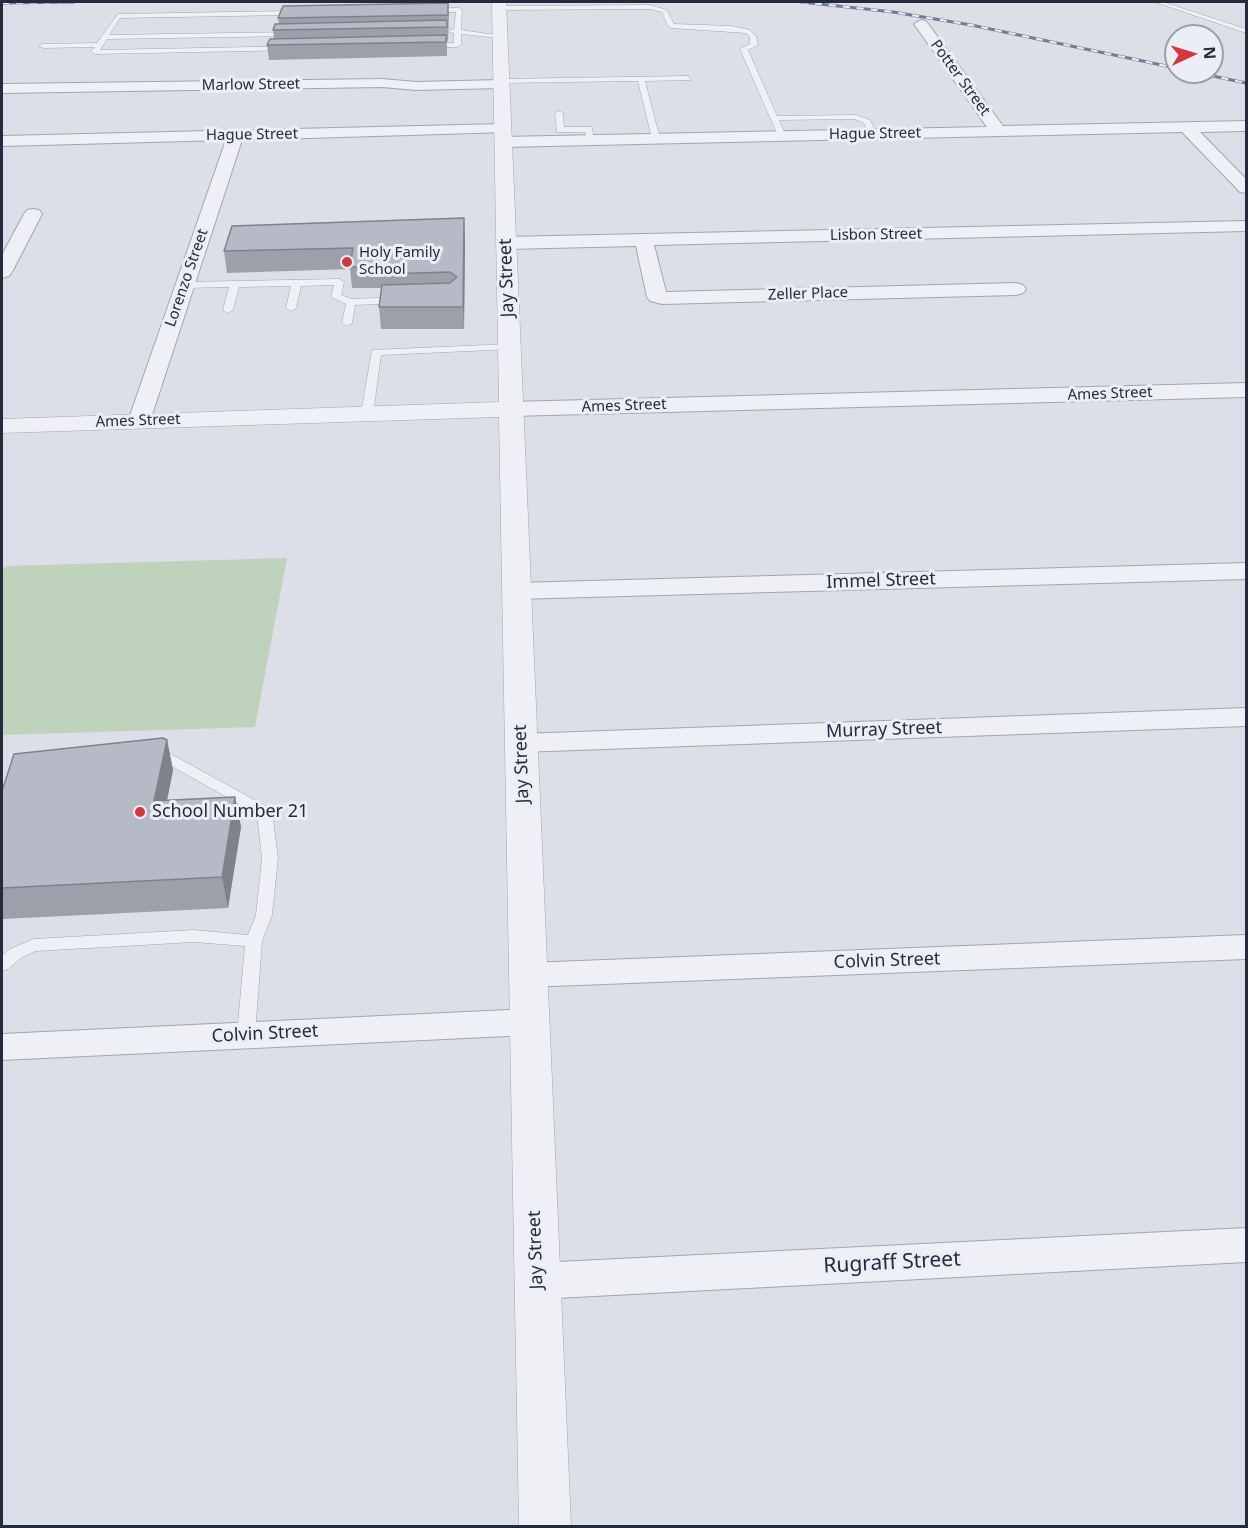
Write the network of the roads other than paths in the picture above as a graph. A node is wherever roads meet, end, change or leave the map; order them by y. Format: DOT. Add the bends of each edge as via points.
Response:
graph roads {
  1 [pos="1158,2"];
  2 [pos="499,5"];
  3 [pos="276,13"];
  4 [pos="447,19"];
  5 [pos="459,19"];
  6 [pos="921,24"];
  7 [pos="110,26"];
  8 [pos="122,26"];
  9 [pos="446,30"];
  10 [pos="1246,31"];
  11 [pos="304,33"];
  12 [pos="459,33"];
  13 [pos="269,34"];
  14 [pos="501,36"];
  15 [pos="104,37"];
  16 [pos="99,45"];
  17 [pos="457,45"];
  18 [pos="43,46"];
  19 [pos="264,49"];
  20 [pos="456,55"];
  21 [pos="688,78"];
  22 [pos="641,79"];
  23 [pos="501,83"];
  24 [pos="2,89"];
  25 [pos="559,113"];
  26 [pos="774,118"];
  27 [pos="1246,126"];
  28 [pos="1187,128"];
  29 [pos="999,132"];
  30 [pos="873,134"];
  31 [pos="236,135"];
  32 [pos="503,136"];
  33 [pos="782,136"];
  34 [pos="656,139"];
  35 [pos="591,140"];
  36 [pos="2,141"];
  37 [pos="1246,188"];
  38 [pos="33,214"];
  39 [pos="1246,226"];
  40 [pos="644,241"];
  41 [pos="506,243"];
  42 [pos="2,272"];
  43 [pos="297,283"];
  44 [pos="235,284"];
  45 [pos="185,285"];
  46 [pos="1016,289"];
  47 [pos="407,300"];
  48 [pos="351,302"];
  49 [pos="291,308"];
  50 [pos="228,310"];
  51 [pos="347,322"];
  52 [pos="509,347"];
  53 [pos="1246,390"];
  54 [pos="511,409"];
  55 [pos="367,414"];
  56 [pos="139,421"];
  57 [pos="2,426"];
  58 [pos="1246,571"];
  59 [pos="516,591"];
  60 [pos="1246,717"];
  61 [pos="521,743"];
  62 [pos="138,759"];
  63 [pos="254,941"];
  64 [pos="1246,947"];
  65 [pos="2,964"];
  66 [pos="528,975"];
  67 [pos="529,1022"];
  68 [pos="246,1035"];
  69 [pos="2,1047"];
  70 [pos="1246,1245"];
  71 [pos="537,1281"];
  72 [pos="545,1527"];
  1 -- 10 [label="lane"];
  2 -- 14 [label="street, Jay Street"];
  2 -- 26 [label="lane" via="650,7 665,11 671,26 748,31 754,45 744,49"];
  3 -- 5 [label="lane" via="459,10"];
  3 -- 7 [label="lane" via="118,16"];
  3 -- 13 [label="lane"];
  4 -- 5 [label="lane"];
  5 -- 12 [label="lane"];
  6 -- 29 [label="street, Potter Street"];
  7 -- 8 [label="lane"];
  7 -- 15 [label="lane"];
  9 -- 12 [label="lane"];
  11 -- 13 [label="lane"];
  12 -- 14 [label="lane"];
  12 -- 17 [label="lane"];
  13 -- 15 [label="lane"];
  13 -- 19 [label="lane"];
  14 -- 23 [label="street, Jay Street"];
  15 -- 16 [label="lane"];
  16 -- 18 [label="lane"];
  16 -- 19 [label="lane" via="95,52"];
  17 -- 19 [label="lane"];
  17 -- 20 [label="lane"];
  21 -- 22 [label="lane"];
  22 -- 23 [label="lane"];
  22 -- 34 [label="lane"];
  23 -- 24 [label="street, Marlow Street"];
  23 -- 32 [label="street, Jay Street"];
  25 -- 35 [label="lane" via="560,130 589,129"];
  26 -- 30 [label="lane" via="856,117 867,122"];
  26 -- 33 [label="lane"];
  27 -- 28 [label="street, Hague Street"];
  28 -- 29 [label="street, Hague Street"];
  28 -- 37 [label="street"];
  29 -- 30 [label="street, Hague Street"];
  30 -- 33 [label="street, Hague Street"];
  31 -- 32 [label="street, Hague Street"];
  31 -- 36 [label="street, Hague Street"];
  31 -- 45 [label="street, Lorenzo Street"];
  32 -- 35 [label="street, Hague Street"];
  32 -- 41 [label="street, Jay Street"];
  33 -- 34 [label="street, Hague Street"];
  34 -- 35 [label="street, Hague Street"];
  38 -- 42 [label="street"];
  39 -- 40 [label="street, Lisbon Street"];
  40 -- 41 [label="street, Lisbon Street"];
  40 -- 46 [label="street, Zeller Place" via="657,297 662,298"];
  41 -- 52 [label="street, Jay Street"];
  43 -- 44 [label="lane"];
  43 -- 48 [label="lane" via="339,282 336,297"];
  43 -- 49 [label="lane"];
  44 -- 45 [label="lane"];
  44 -- 50 [label="lane"];
  45 -- 56 [label="street, Lorenzo Street"];
  47 -- 48 [label="lane"];
  48 -- 51 [label="lane"];
  52 -- 54 [label="street, Jay Street"];
  52 -- 55 [label="lane" via="376,351"];
  53 -- 54 [label="street, Ames Street"];
  54 -- 55 [label="street, Ames Street"];
  54 -- 59 [label="street, Jay Street"];
  55 -- 56 [label="street, Ames Street"];
  56 -- 57 [label="street, Ames Street"];
  58 -- 59 [label="street, Immel Street"];
  59 -- 61 [label="street, Jay Street"];
  60 -- 61 [label="street, Murray Street"];
  61 -- 66 [label="street, Jay Street"];
  62 -- 63 [label="lane" via="169,758 264,812 270,858 264,915"];
  63 -- 65 [label="lane" via="194,936 34,945"];
  63 -- 68 [label="lane"];
  64 -- 66 [label="street, Colvin Street"];
  66 -- 67 [label="street, Jay Street"];
  67 -- 68 [label="street, Colvin Street"];
  67 -- 71 [label="street, Jay Street"];
  68 -- 69 [label="street, Colvin Street"];
  70 -- 71 [label="street, Rugraff Street"];
  71 -- 72 [label="street, Jay Street"];
}
